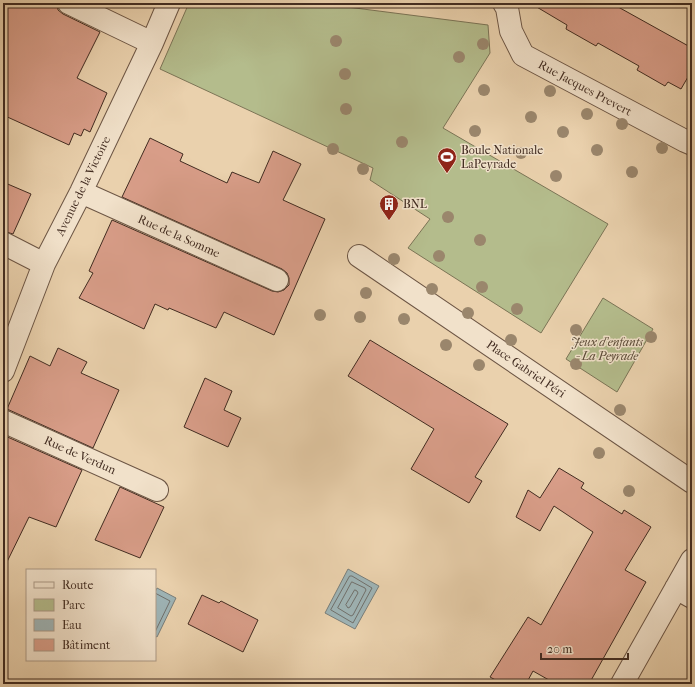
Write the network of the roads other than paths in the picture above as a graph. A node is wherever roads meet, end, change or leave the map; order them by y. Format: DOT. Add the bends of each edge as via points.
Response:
graph roads {
  1 [pos="69,3"];
  2 [pos="169,3"];
  3 [pos="507,5"];
  4 [pos="152,44"];
  5 [pos="692,144"];
  6 [pos="81,192"];
  7 [pos="3,243"];
  8 [pos="359,256"];
  9 [pos="44,264"];
  10 [pos="277,280"];
  11 [pos="3,371"];
  12 [pos="3,421"];
  13 [pos="692,482"];
  14 [pos="157,490"];
  15 [pos="692,560"];
  16 [pos="684,592"];
  17 [pos="622,684"];
  1 -- 4 [label="street"];
  2 -- 4 [label="street, Avenue de la Victoire"];
  3 -- 5 [label="street, Rue Jacques Prevert" via="511,31 523,55"];
  4 -- 6 [label="street, Avenue de la Victoire"];
  6 -- 9 [label="street, Avenue de la Victoire"];
  6 -- 10 [label="street, Rue de la Somme"];
  7 -- 9 [label="street"];
  8 -- 13 [label="street, Place Gabriel Péri"];
  9 -- 11 [label="street, Avenue de la Victoire"];
  12 -- 14 [label="street, Rue de Verdun"];
  15 -- 16 [label="street"];
  16 -- 17 [label="street"];
}
